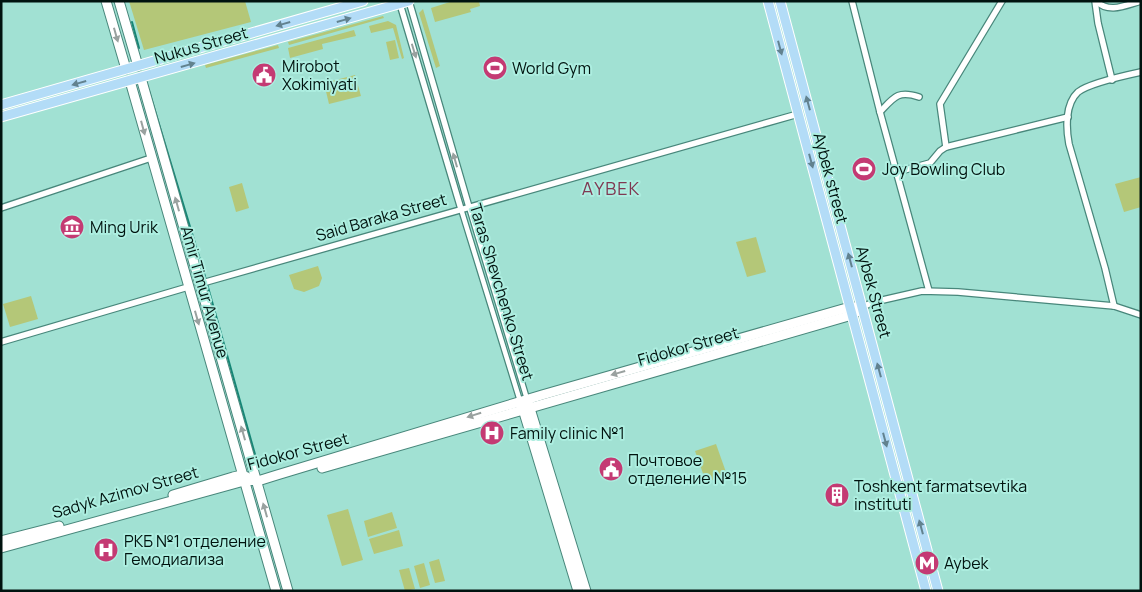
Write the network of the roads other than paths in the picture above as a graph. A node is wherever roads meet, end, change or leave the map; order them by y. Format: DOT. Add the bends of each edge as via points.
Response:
graph roads {
  1 [pos="106,1"];
  2 [pos="119,1"];
  3 [pos="363,1"];
  4 [pos="409,1"];
  5 [pos="768,1"];
  6 [pos="780,1"];
  7 [pos="852,1"];
  8 [pos="1002,1"];
  9 [pos="1096,1"];
  10 [pos="1141,2"];
  11 [pos="399,3"];
  12 [pos="1112,8"];
  13 [pos="1097,20"];
  14 [pos="138,66"];
  15 [pos="126,69"];
  16 [pos="1141,72"];
  17 [pos="141,78"];
  18 [pos="1112,80"];
  19 [pos="130,81"];
  20 [pos="919,97"];
  21 [pos="1,105"];
  22 [pos="880,112"];
  23 [pos="798,114"];
  24 [pos="1,117"];
  25 [pos="1068,117"];
  26 [pos="946,147"];
  27 [pos="163,154"];
  28 [pos="151,158"];
  29 [pos="897,172"];
  30 [pos="469,207"];
  31 [pos="1,208"];
  32 [pos="461,210"];
  33 [pos="199,284"];
  34 [pos="188,288"];
  35 [pos="929,291"];
  36 [pos="1114,306"];
  37 [pos="862,308"];
  38 [pos="851,311"];
  39 [pos="1141,315"];
  40 [pos="1,342"];
  41 [pos="525,404"];
  42 [pos="243,478"];
  43 [pos="257,483"];
  44 [pos="48,532"];
  45 [pos="1,541"];
  46 [pos="1,548"];
  47 [pos="276,591"];
  48 [pos="288,591"];
  49 [pos="578,591"];
  50 [pos="586,591"];
  51 [pos="926,591"];
  52 [pos="938,591"];
  1 -- 15 [label="main road, Amir Timur Avenue, one-way"];
  2 -- 14 [label="main road"];
  3 -- 14 [label="main road, Nukus Street, one-way"];
  4 -- 11 [label="main road, Nukus Street"];
  30 -- 4 [label="street, Taras Shevchenko Street, one-way"];
  5 -- 23 [label="main road, one-way"];
  37 -- 6 [label="main road, Aybek Street, one-way"];
  7 -- 22 [label="street"];
  8 -- 26 [label="street" via="940,104"];
  9 -- 12 [label="street"];
  9 -- 13 [label="street"];
  10 -- 12 [label="street"];
  17 -- 11 [label="main road, Nukus Street, one-way"];
  11 -- 32 [label="street, Taras Shevchenko Street, one-way"];
  12 -- 13 [label="street" via="1102,12"];
  13 -- 18 [label="street"];
  14 -- 15 [label="main road, Nukus Street"];
  14 -- 17 [label="main road"];
  15 -- 19 [label="main road, Amir Timur Avenue"];
  15 -- 21 [label="main road, Nukus Street, one-way"];
  16 -- 18 [label="street"];
  17 -- 19 [label="main road, Nukus Street"];
  17 -- 27 [label="main road, Amir Timur Avenue"];
  18 -- 25 [label="street" via="1077,93"];
  19 -- 24 [label="main road, Nukus Street"];
  19 -- 28 [label="main road, Amir Timur Avenue, one-way"];
  20 -- 22 [label="street" via="901,94 890,100"];
  22 -- 29 [label="street"];
  23 -- 30 [label="street, Said Baraka Street"];
  23 -- 38 [label="main road, Aybek street, one-way"];
  25 -- 26 [label="street"];
  25 -- 36 [label="street" via="1069,144"];
  26 -- 29 [label="street" via="930,163"];
  27 -- 28 [label="main road"];
  33 -- 27 [label="main road, Amir Timur Avenue, one-way"];
  28 -- 31 [label="street"];
  28 -- 34 [label="main road, Amir Timur Avenue"];
  29 -- 35 [label="street"];
  30 -- 32 [label="street, Said Baraka Street"];
  30 -- 41 [label="street, Taras Shevchenko Street"];
  32 -- 33 [label="street, Said Baraka Street"];
  32 -- 41 [label="street, Taras Shevchenko Street"];
  33 -- 34 [label="main road, Said Baraka Street"];
  43 -- 33 [label="main road, Amir Timur Avenue, one-way"];
  34 -- 40 [label="street, Said Baraka Street"];
  34 -- 42 [label="main road, Amir Timur Avenue, one-way"];
  35 -- 36 [label="street, Fidokor Street"];
  35 -- 37 [label="street, Fidokor Street" via="874,302"];
  36 -- 39 [label="street, Fidokor Street"];
  37 -- 38 [label="main road, Fidokor Street"];
  52 -- 37 [label="main road, Aybek Street, one-way"];
  38 -- 41 [label="main road, Fidokor Street"];
  38 -- 51 [label="main road, Aybek Street, one-way"];
  41 -- 43 [label="main road, Fidokor Street"];
  41 -- 49 [label="main road, Taras Shevchenko Street"];
  41 -- 50 [label="main road, Taras Shevchenko Street"];
  42 -- 43 [label="main road, Fidokor Street"];
  42 -- 44 [label="main road, Sadyk Azimov Street"];
  42 -- 47 [label="main road, Amir Timur Avenue"];
  48 -- 43 [label="main road, Amir Timur Avenue, one-way"];
  44 -- 45 [label="main road, Sadyk Azimov Street"];
  44 -- 46 [label="main road, Sadyk Azimov Street"];
}
